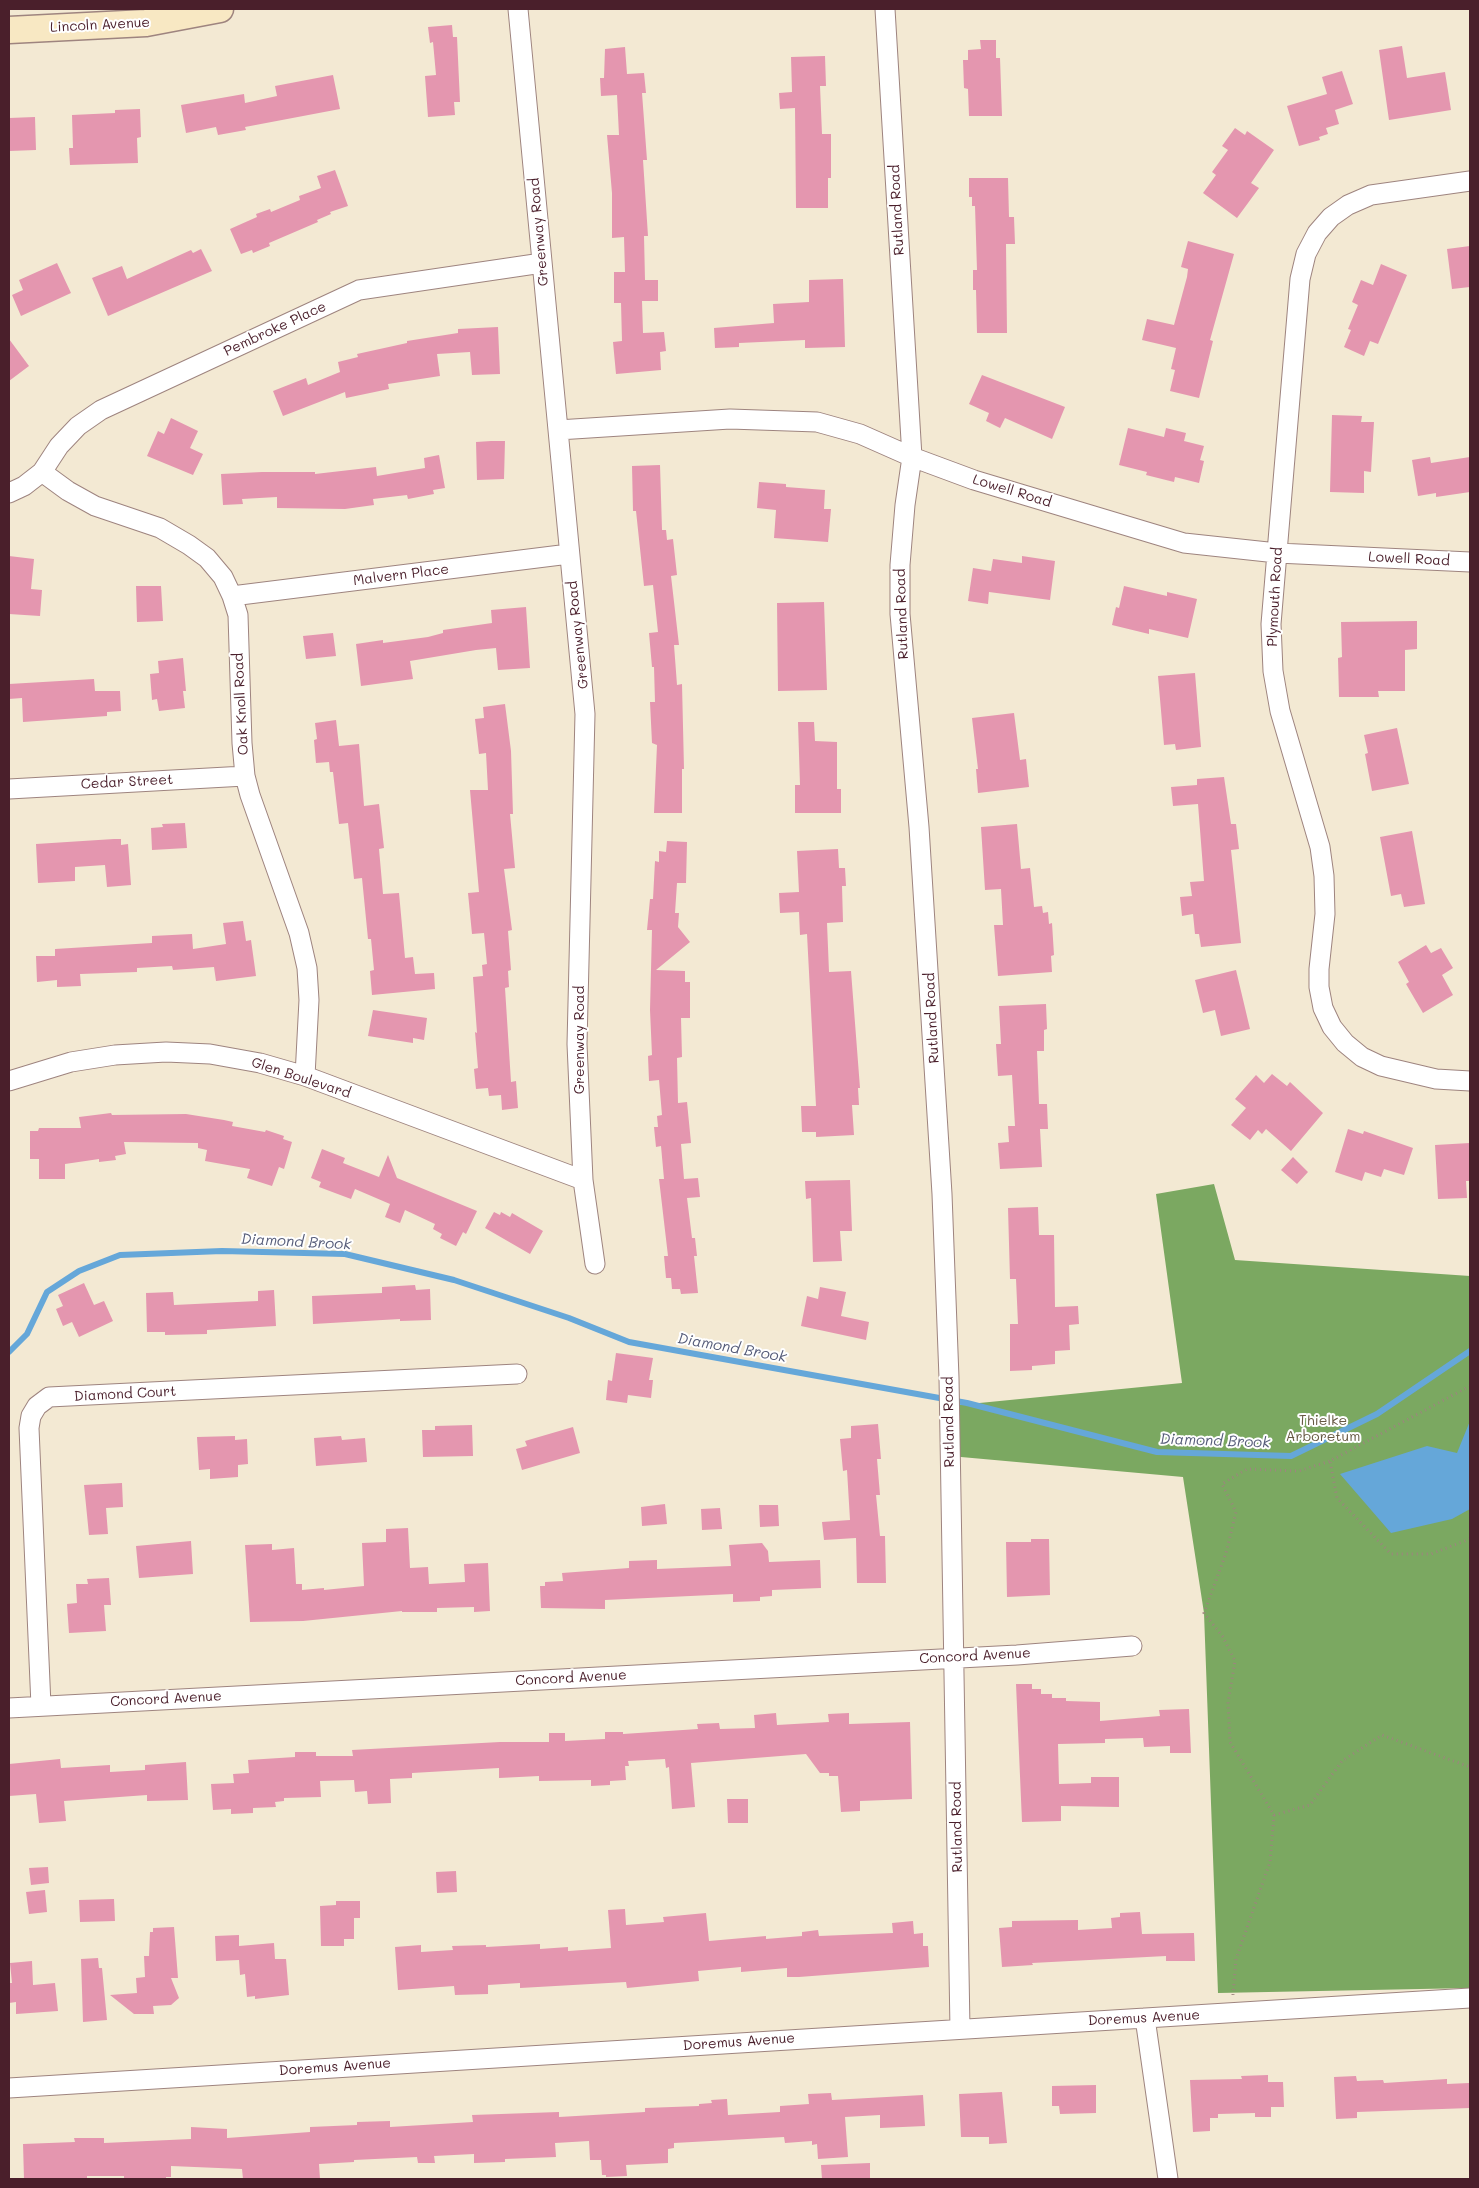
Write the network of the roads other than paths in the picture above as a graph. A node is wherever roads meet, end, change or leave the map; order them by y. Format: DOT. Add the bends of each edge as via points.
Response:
graph roads {
  1 [pos="220,9"];
  2 [pos="518,9"];
  3 [pos="885,9"];
  4 [pos="9,30"];
  5 [pos="1470,181"];
  6 [pos="542,263"];
  7 [pos="558,430"];
  8 [pos="912,457"];
  9 [pos="42,472"];
  10 [pos="9,492"];
  11 [pos="1277,553"];
  12 [pos="570,554"];
  13 [pos="1470,562"];
  14 [pos="232,596"];
  15 [pos="246,776"];
  16 [pos="9,788"];
  17 [pos="305,1076"];
  18 [pos="1470,1081"];
  19 [pos="9,1082"];
  20 [pos="583,1180"];
  21 [pos="595,1264"];
  22 [pos="517,1374"];
  23 [pos="1132,1646"];
  24 [pos="954,1658"];
  25 [pos="41,1706"];
  26 [pos="9,1708"];
  27 [pos="1470,1998"];
  28 [pos="1145,2018"];
  29 [pos="960,2029"];
  30 [pos="9,2088"];
  31 [pos="1168,2179"];
  1 -- 4 [label="main road, Lincoln Avenue" via="146,23"];
  2 -- 6 [label="street, Greenway Road"];
  3 -- 8 [label="street, Rutland Road"];
  5 -- 11 [label="street, Plymouth Road" via="1371,195 1348,205 1317,233 1306,254 1300,279"];
  6 -- 7 [label="street, Greenway Road"];
  6 -- 9 [label="street, Pembroke Place" via="359,290 101,410 78,426 59,446"];
  7 -- 8 [label="street, Lowell Road" via="730,419 817,422 860,434"];
  7 -- 12 [label="street, Greenway Road"];
  8 -- 11 [label="street, Lowell Road" via="974,480 1184,543"];
  8 -- 24 [label="street, Rutland Road" via="900,565 900,614 919,826 942,1194"];
  9 -- 10 [label="street" via="24,486"];
  9 -- 14 [label="street, Oak Knoll Road" via="95,506 160,528 190,545 207,558 223,577"];
  11 -- 13 [label="street, Lowell Road"];
  11 -- 18 [label="street, Plymouth Road" via="1271,624 1273,671 1280,711 1320,847 1325,914 1319,969 1323,1008 1345,1044 1362,1057 1381,1066 1436,1079"];
  12 -- 14 [label="street, Malvern Place"];
  12 -- 20 [label="street, Greenway Road" via="585,714 578,1044"];
  14 -- 15 [label="street, Oak Knoll Road" via="238,615"];
  15 -- 16 [label="street, Cedar Street"];
  15 -- 17 [label="street, Oak Knoll Road" via="299,933 306,968 309,1000"];
  17 -- 19 [label="street, Glen Boulevard" via="260,1063 210,1054 166,1052 71,1062"];
  17 -- 20 [label="street, Glen Boulevard"];
  20 -- 21 [label="street, Greenway Road"];
  22 -- 25 [label="street, Diamond Court" via="49,1398 37,1406 29,1428"];
  23 -- 24 [label="street, Concord Avenue"];
  24 -- 25 [label="street, Concord Avenue"];
  24 -- 29 [label="street, Rutland Road"];
  25 -- 26 [label="street, Concord Avenue"];
  27 -- 28 [label="street, Doremus Avenue"];
  28 -- 29 [label="street, Doremus Avenue"];
  28 -- 31 [label="street"];
  29 -- 30 [label="street, Doremus Avenue"];
}
